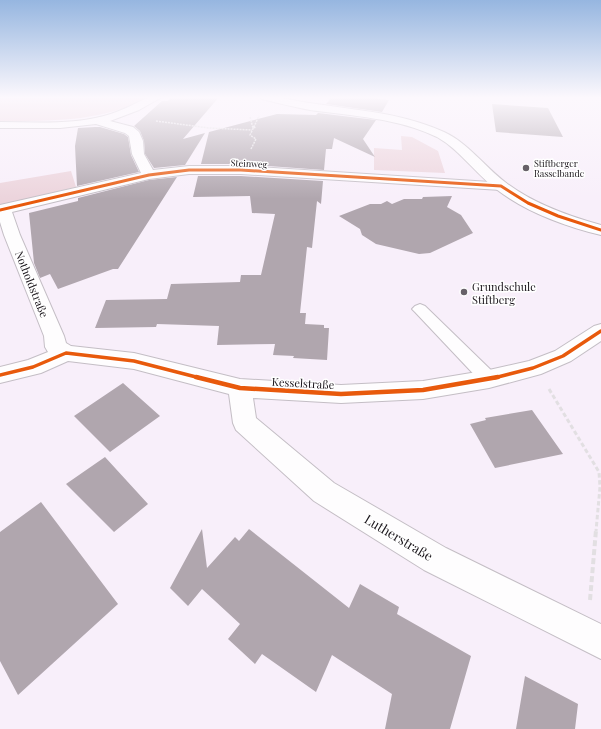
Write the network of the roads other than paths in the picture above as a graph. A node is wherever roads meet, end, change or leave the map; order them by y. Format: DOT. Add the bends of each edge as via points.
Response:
graph roads {
  1 [pos="130,131"];
  2 [pos="431,131"];
  3 [pos="148,172"];
  4 [pos="501,186"];
  5 [pos="2,210"];
  6 [pos="601,230"];
  7 [pos="420,309"];
  8 [pos="601,331"];
  9 [pos="66,353"];
  10 [pos="0,375"];
  11 [pos="489,379"];
  12 [pos="240,388"];
  13 [pos="595,639"];
  1 -- 3 [label="street" via="135,135 138,154"];
  2 -- 4 [label="street" via="455,145"];
  3 -- 4 [label="street, Steinweg" via="240,170"];
  3 -- 5 [label="street, Steinweg"];
  4 -- 6 [label="street" via="528,203"];
  5 -- 9 [label="street, Notholdstraße" via="54,336 56,347"];
  7 -- 11 [label="lane"];
  8 -- 11 [label="street, Kesselstraße" via="563,356 534,368"];
  9 -- 10 [label="street, Kesselstraße" via="33,367"];
  9 -- 12 [label="street, Kesselstraße" via="134,361"];
  11 -- 12 [label="street, Kesselstraße" via="423,390 341,394"];
  12 -- 13 [label="street, Lutherstraße" via="245,423 324,492 435,559"];
}
